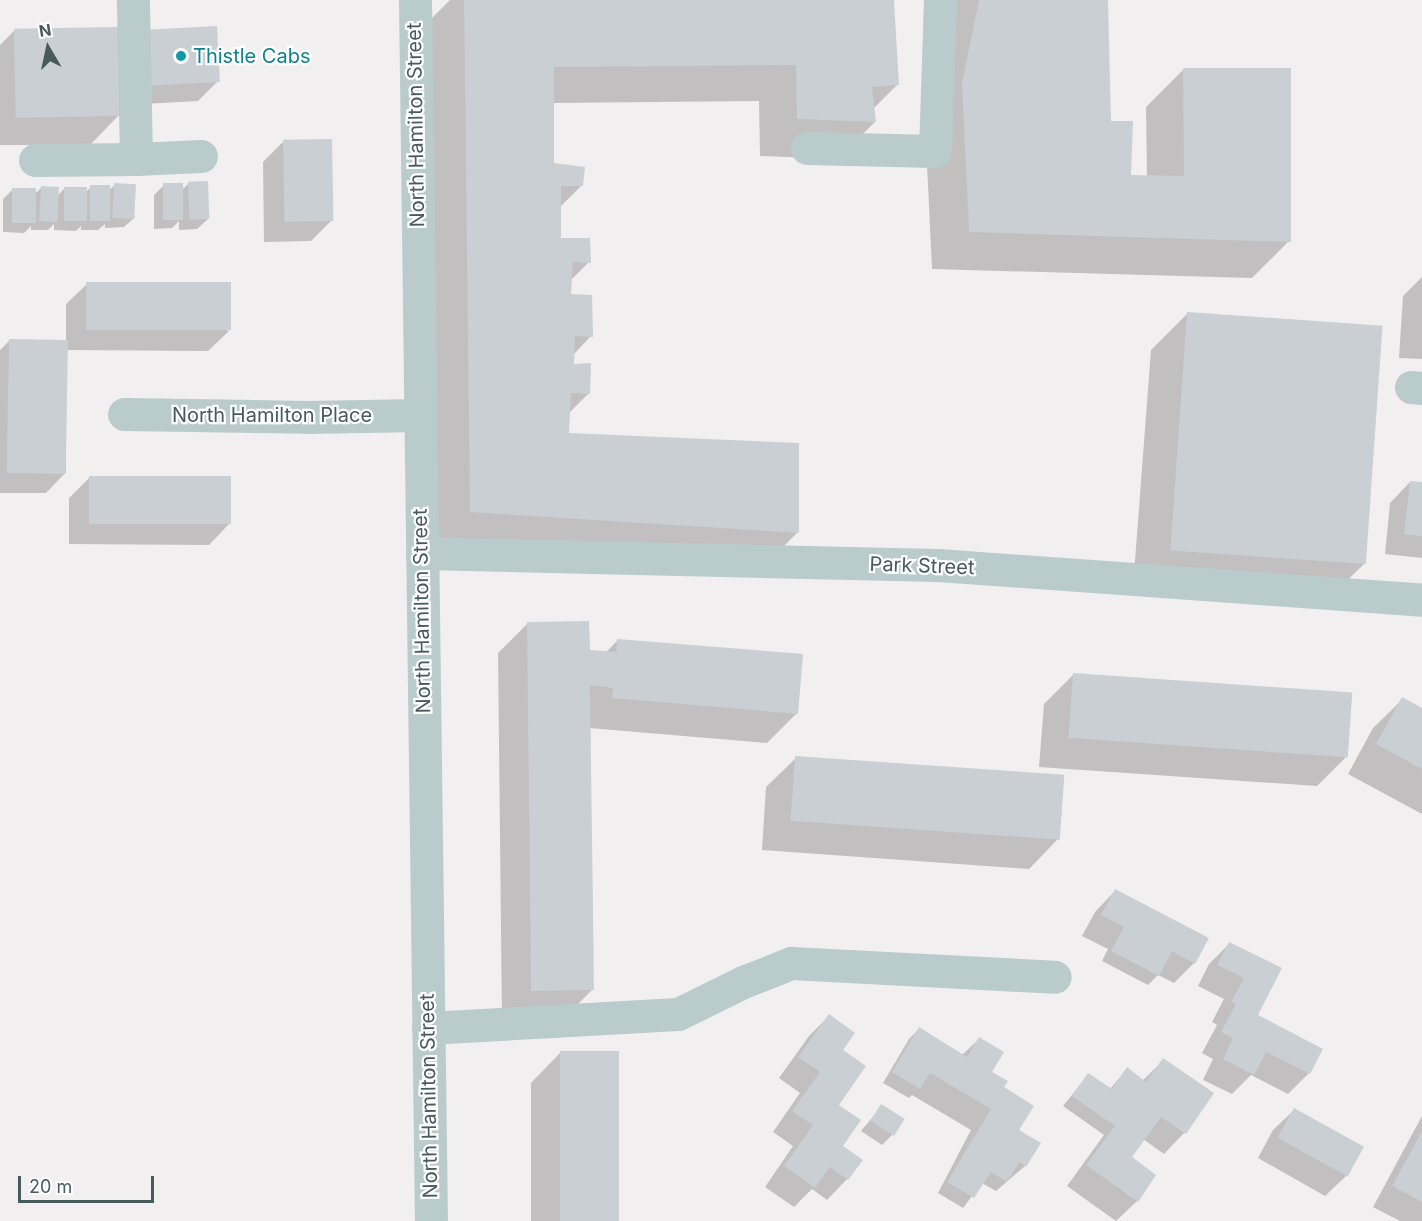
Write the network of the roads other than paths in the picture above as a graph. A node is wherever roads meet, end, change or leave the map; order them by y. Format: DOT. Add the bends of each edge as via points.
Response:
graph roads {
  1 [pos="133,0"];
  2 [pos="415,0"];
  3 [pos="940,0"];
  4 [pos="807,148"];
  5 [pos="201,156"];
  6 [pos="136,159"];
  7 [pos="35,160"];
  8 [pos="124,414"];
  9 [pos="420,415"];
  10 [pos="422,553"];
  11 [pos="1422,600"];
  12 [pos="1055,977"];
  13 [pos="428,1028"];
  14 [pos="431,1221"];
  1 -- 6 [label="street"];
  2 -- 9 [label="street, North Hamilton Street"];
  3 -- 4 [label="street" via="934,151"];
  5 -- 6 [label="street"];
  6 -- 7 [label="street"];
  8 -- 9 [label="street, North Hamilton Place"];
  9 -- 10 [label="street, North Hamilton Street"];
  10 -- 11 [label="street, Park Street" via="938,565"];
  10 -- 13 [label="street, North Hamilton Street"];
  12 -- 13 [label="street" via="791,963 678,1014"];
  13 -- 14 [label="street, North Hamilton Street"];
}
